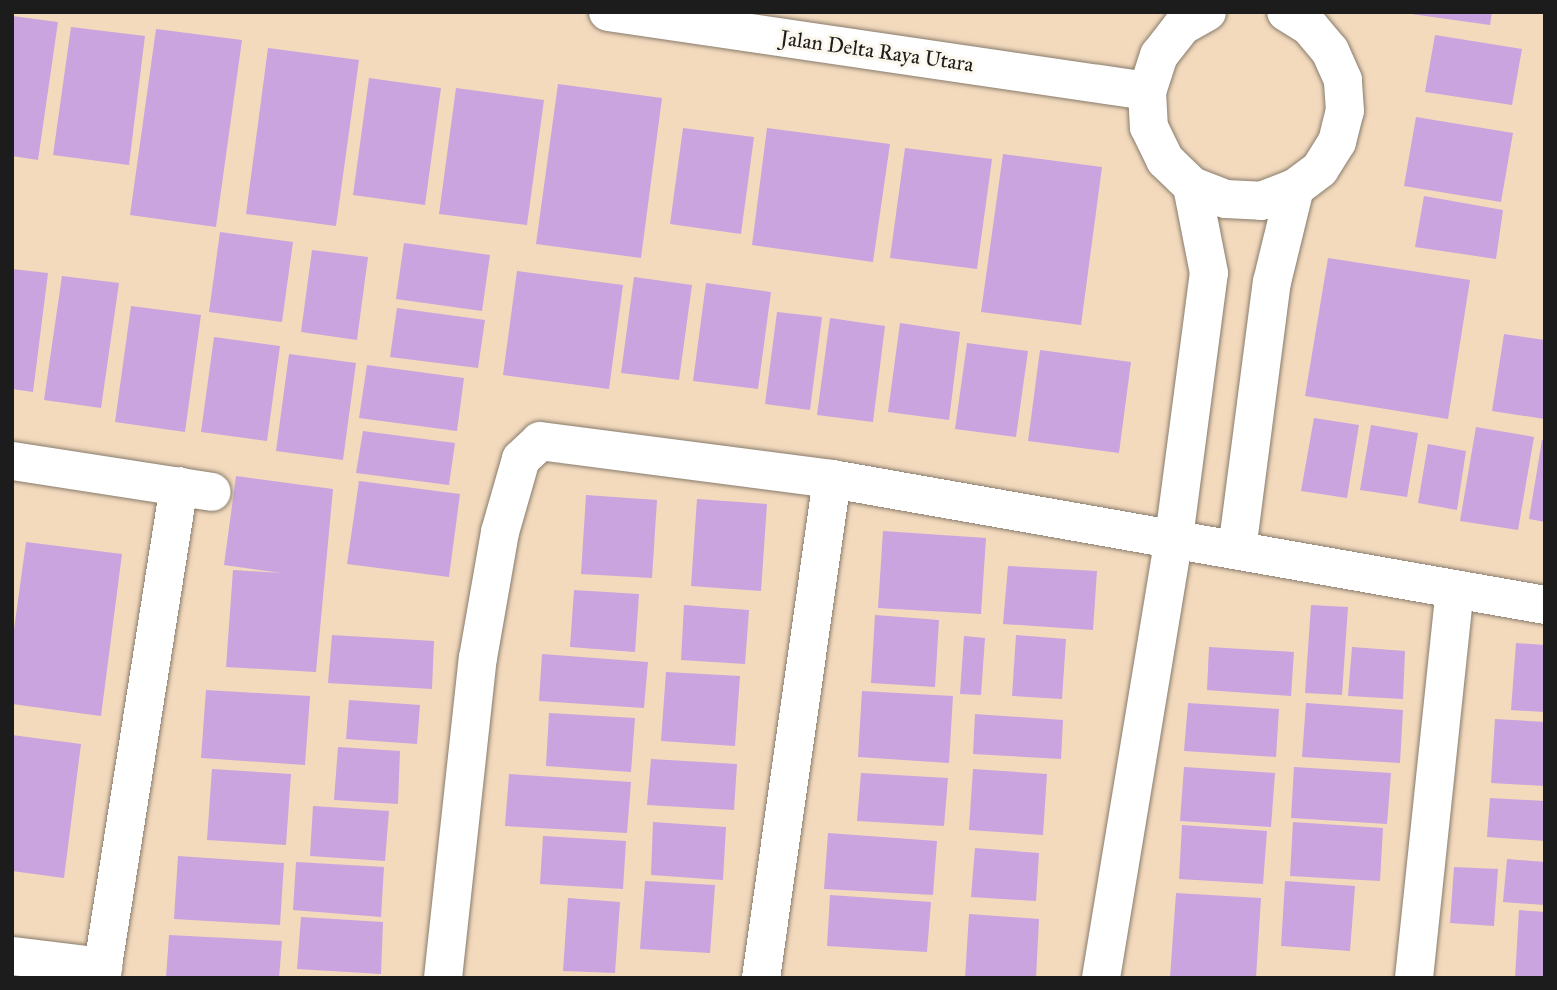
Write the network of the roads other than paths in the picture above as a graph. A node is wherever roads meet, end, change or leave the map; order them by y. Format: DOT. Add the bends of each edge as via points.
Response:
graph roads {
  1 [pos="607,12"];
  2 [pos="1207,12"];
  3 [pos="1301,17"];
  4 [pos="1147,90"];
  5 [pos="1192,186"];
  6 [pos="1295,188"];
  7 [pos="12,461"];
  8 [pos="832,479"];
  9 [pos="1174,538"];
  10 [pos="1237,550"];
  11 [pos="1455,590"];
  12 [pos="1545,606"];
  13 [pos="12,956"];
  14 [pos="102,972"];
  15 [pos="443,978"];
  16 [pos="761,978"];
  17 [pos="1101,978"];
  18 [pos="1414,978"];
  1 -- 4 [label="street, Jalan Delta Raya Utara"];
  2 -- 4 [label="street" via="1182,26 1159,55"];
  3 -- 6 [label="street" via="1343,80 1345,111 1337,142 1320,169"];
  4 -- 5 [label="street" via="1149,127 1165,160"];
  5 -- 6 [label="street" via="1226,199 1261,201"];
  5 -- 9 [label="street" via="1209,273"];
  6 -- 10 [label="street" via="1272,282"];
  7 -- 14 [label="street" via="195,489"];
  8 -- 9 [label="street"];
  8 -- 15 [label="street" via="564,439 540,441 526,451 500,532 478,658"];
  8 -- 16 [label="street"];
  9 -- 10 [label="street"];
  9 -- 17 [label="street"];
  10 -- 11 [label="street"];
  11 -- 12 [label="street"];
  11 -- 18 [label="street"];
  13 -- 14 [label="street"];
}
